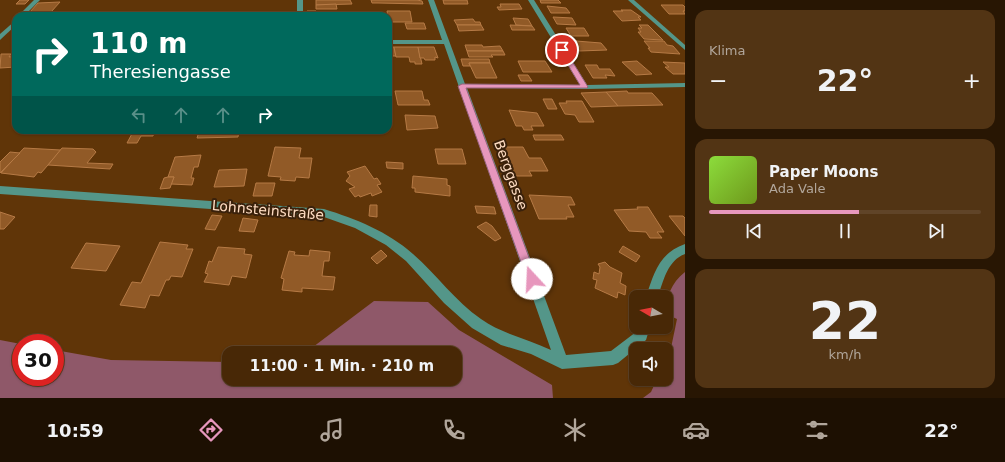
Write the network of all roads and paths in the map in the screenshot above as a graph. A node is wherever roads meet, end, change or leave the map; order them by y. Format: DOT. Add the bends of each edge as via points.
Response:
graph roads {
  1 [pos="37,0"];
  2 [pos="300,0"];
  3 [pos="431,0"];
  4 [pos="531,0"];
  5 [pos="631,0"];
  6 [pos="25,12"];
  7 [pos="300,12"];
  8 [pos="12,26"];
  9 [pos="0,38"];
  10 [pos="392,42"];
  11 [pos="446,42"];
  12 [pos="685,48"];
  13 [pos="685,85"];
  14 [pos="462,86"];
  15 [pos="585,87"];
  16 [pos="0,190"];
  17 [pos="685,250"];
  18 [pos="654,290"];
  19 [pos="642,334"];
  20 [pos="562,362"];
  1 -- 6 [label="street"];
  2 -- 7 [label="street"];
  3 -- 11 [label="street, Berggasse"];
  4 -- 15 [label="street"];
  5 -- 12 [label="street"];
  8 -- 9 [label="street"];
  10 -- 11 [label="street"];
  11 -- 14 [label="street, Berggasse"];
  13 -- 15 [label="street"];
  14 -- 15 [label="street"];
  14 -- 20 [label="street, Berggasse"];
  16 -- 20 [label="street, Lohnsteinstraße" via="324,213 359,225 390,242 410,258 448,299 477,324 506,340"];
  17 -- 18 [label="street" via="676,252 660,272"];
  19 -- 20 [label="street, Lohnsteinstraße" via="614,358"];
}
